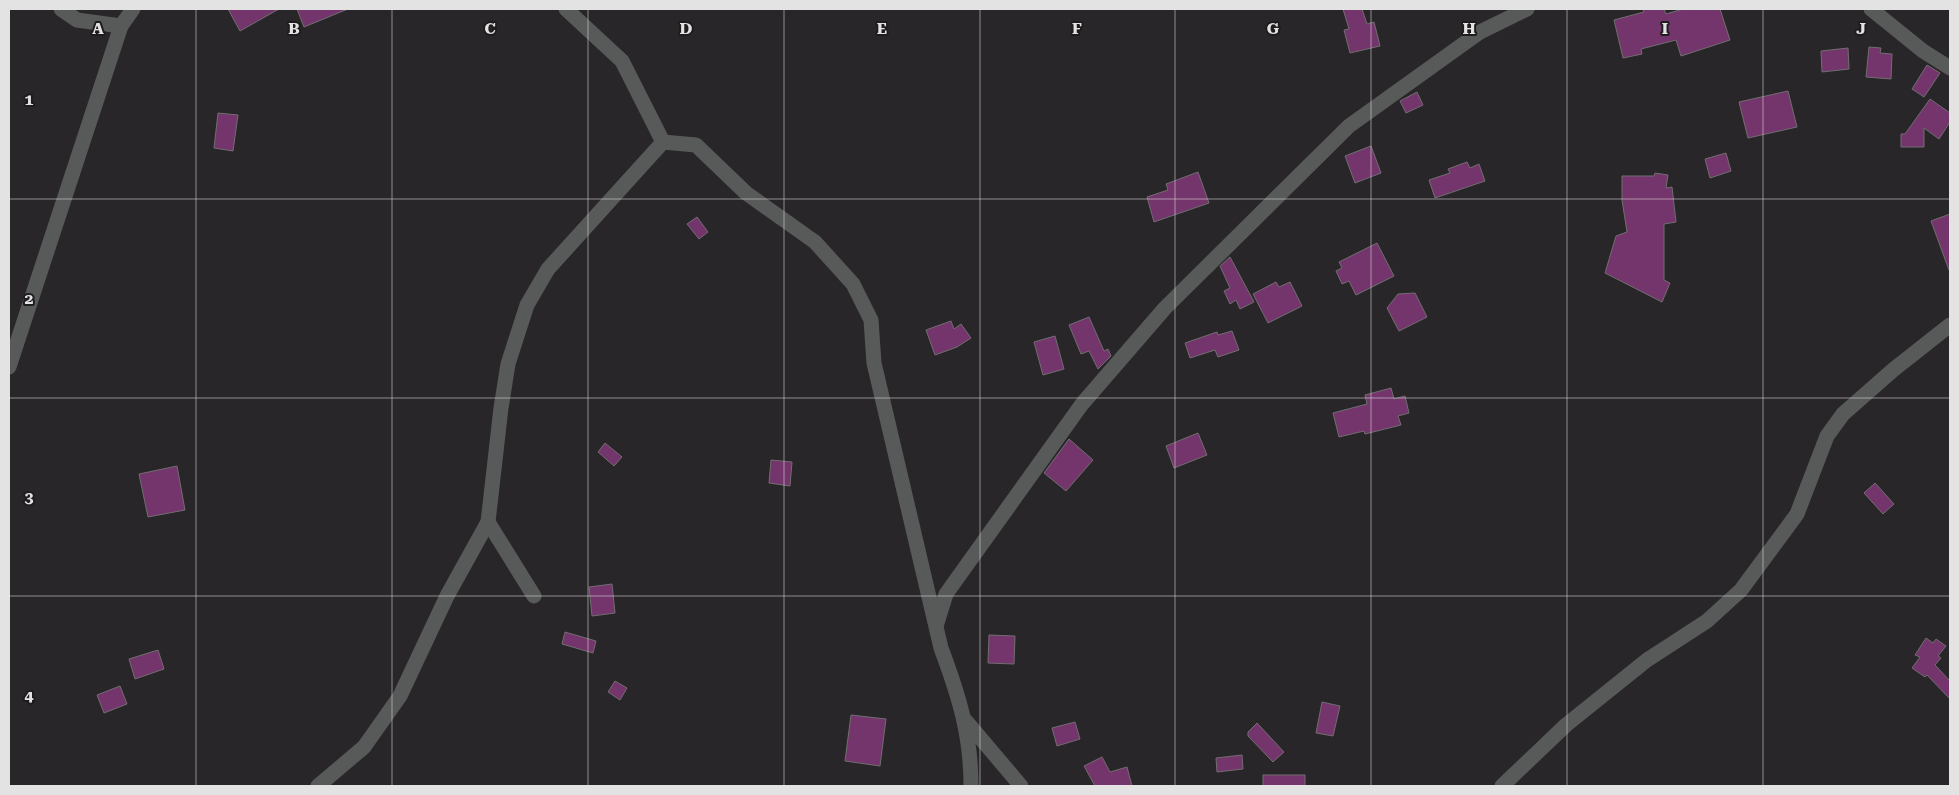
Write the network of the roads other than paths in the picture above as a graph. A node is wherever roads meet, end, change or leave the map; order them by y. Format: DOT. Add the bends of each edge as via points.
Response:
graph roads {
  1 [pos="61,9"];
  2 [pos="133,9"];
  3 [pos="566,9"];
  4 [pos="1527,9"];
  5 [pos="1871,9"];
  6 [pos="121,26"];
  7 [pos="1950,68"];
  8 [pos="663,142"];
  9 [pos="1950,325"];
  10 [pos="9,367"];
  11 [pos="488,522"];
  12 [pos="534,596"];
  13 [pos="936,625"];
  14 [pos="965,720"];
  15 [pos="318,786"];
  16 [pos="971,786"];
  17 [pos="1021,786"];
  18 [pos="1502,786"];
  1 -- 6 [label="street" via="77,20"];
  2 -- 6 [label="street"];
  3 -- 8 [label="street" via="622,61"];
  4 -- 13 [label="street" via="1480,32 1349,126 1165,308 1082,404 946,594"];
  5 -- 7 [label="street" via="1923,51"];
  6 -- 10 [label="street"];
  8 -- 11 [label="street" via="548,269 526,305 508,364"];
  8 -- 13 [label="street" via="696,145 746,193 815,242 852,284 870,320 874,363"];
  9 -- 18 [label="street" via="1843,414 1827,436 1797,514 1741,590 1707,621 1647,660 1566,726"];
  11 -- 12 [label="street"];
  11 -- 15 [label="street" via="447,596 400,696 364,747"];
  13 -- 14 [label="street"];
  14 -- 16 [label="street"];
  14 -- 17 [label="street"];
}
